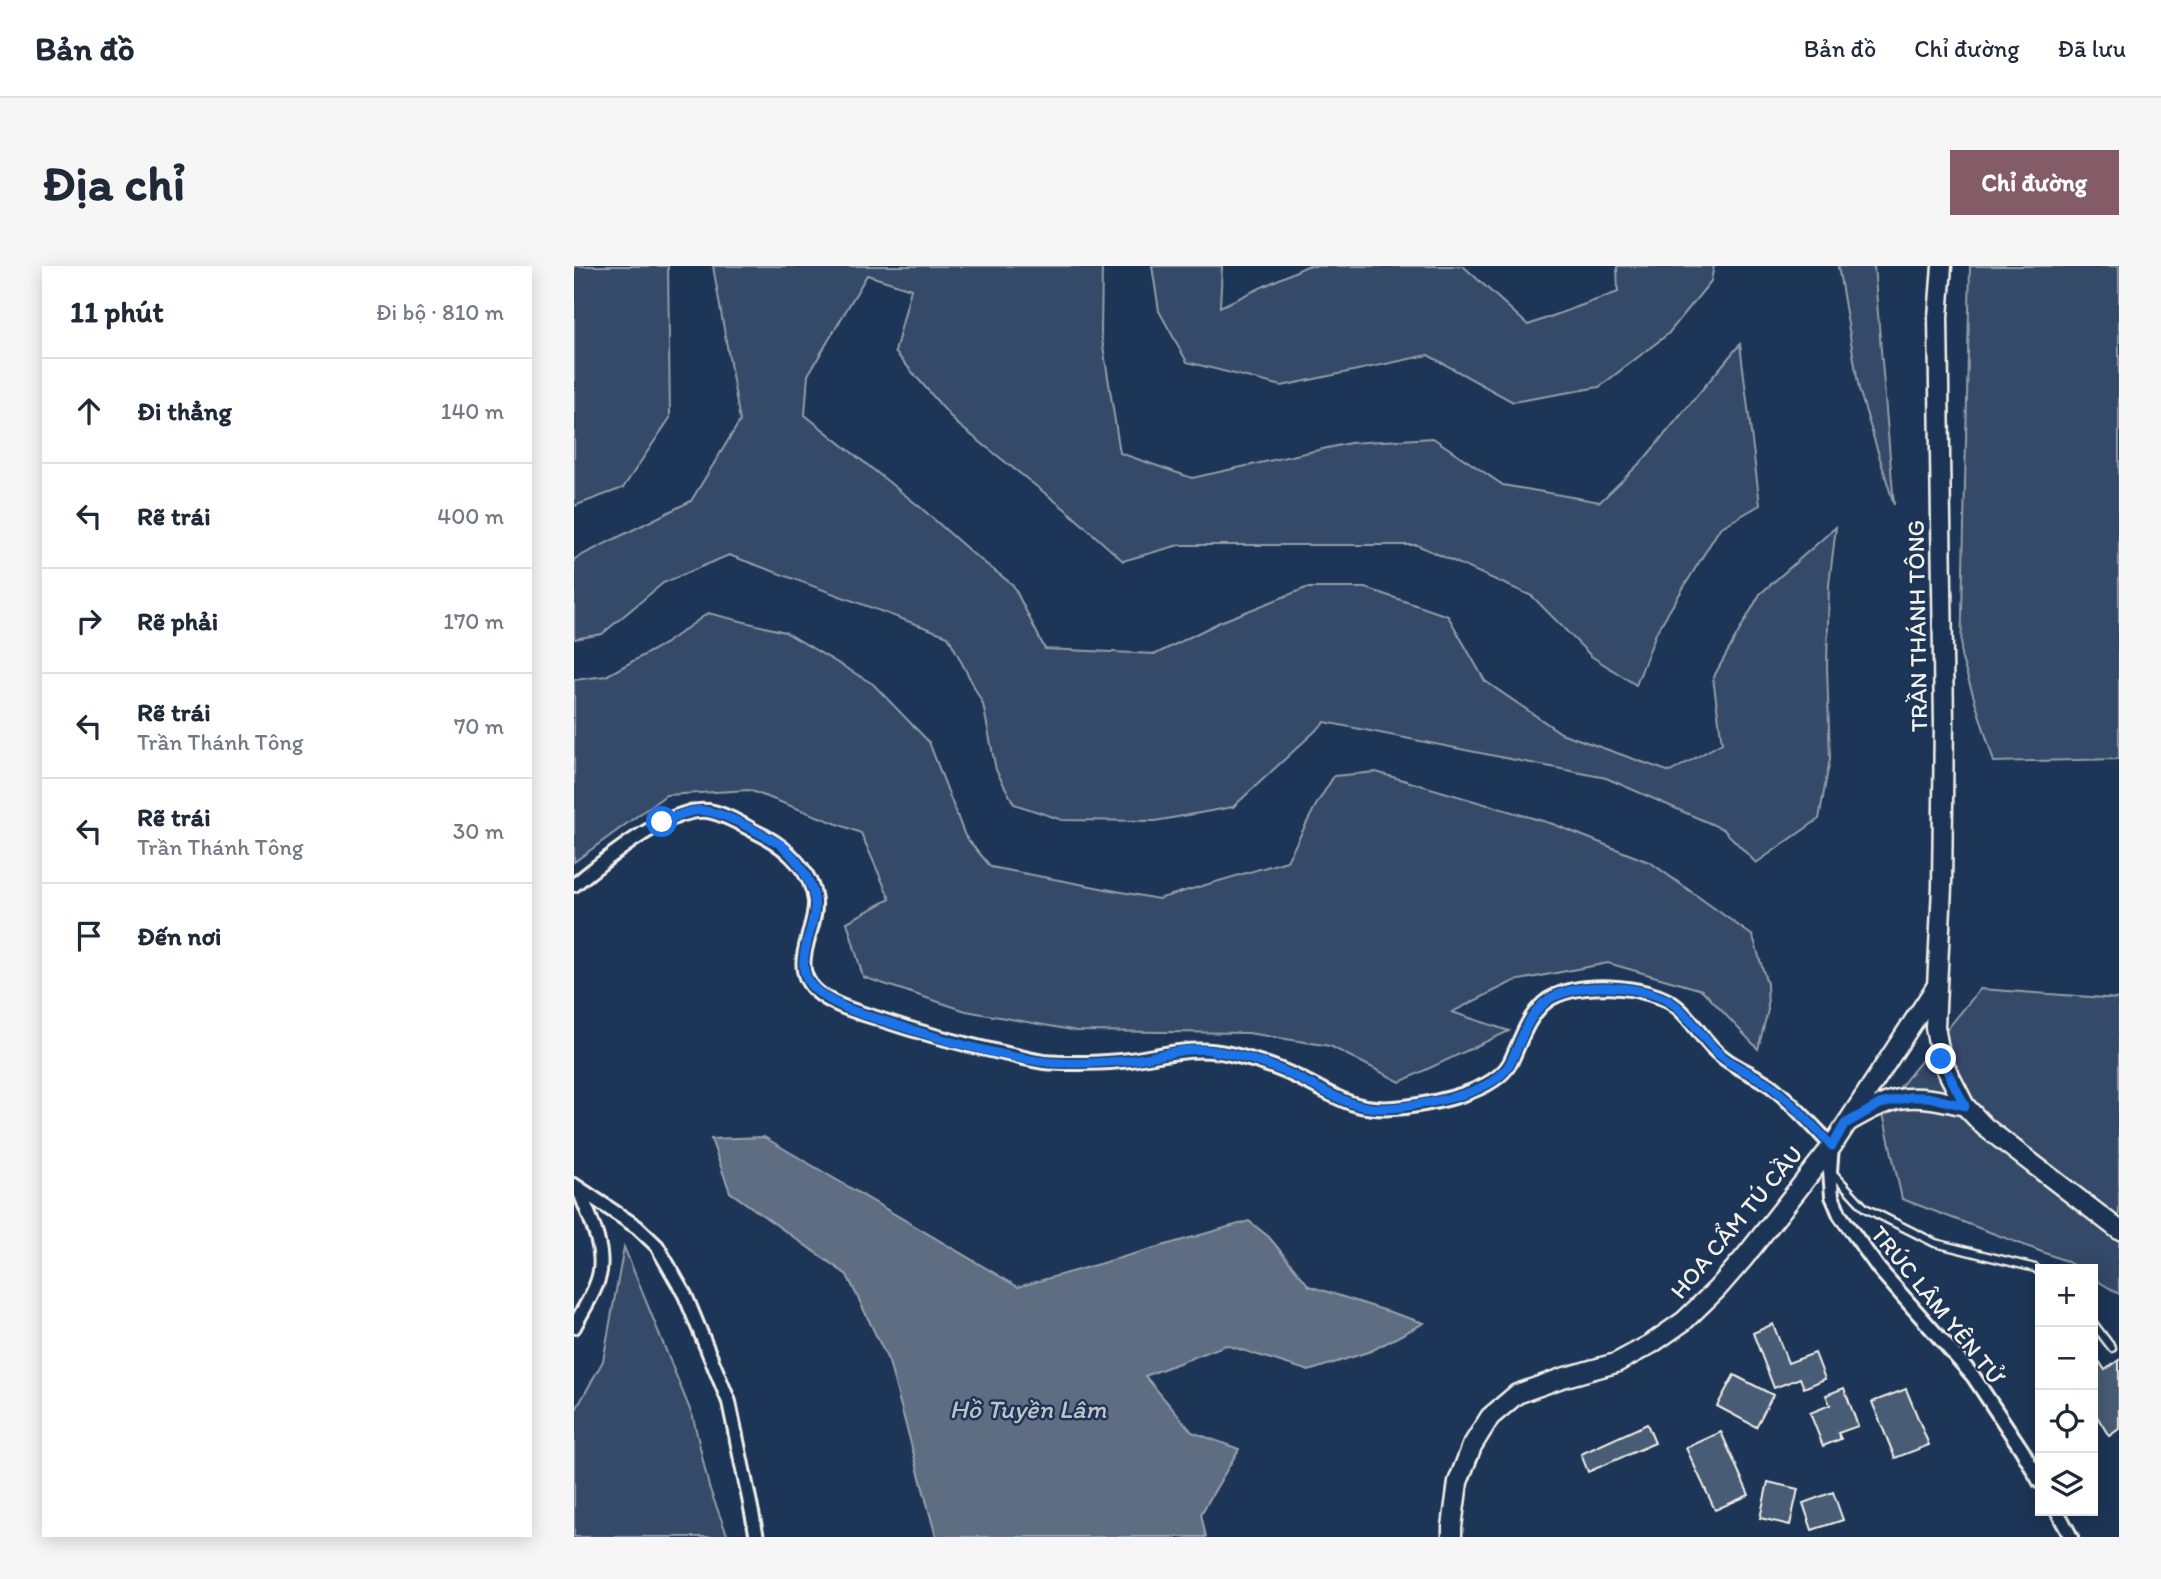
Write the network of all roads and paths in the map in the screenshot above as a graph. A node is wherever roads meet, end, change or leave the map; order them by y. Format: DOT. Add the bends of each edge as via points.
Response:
graph roads {
  1 [pos="1942,266"];
  2 [pos="574,885"];
  3 [pos="1937,986"];
  4 [pos="1965,1106"];
  5 [pos="1845,1124"];
  6 [pos="1832,1146"];
  7 [pos="1830,1171"];
  8 [pos="576,1188"];
  9 [pos="2119,1230"];
  10 [pos="2035,1268"];
  11 [pos="574,1327"];
  12 [pos="2096,1327"];
  13 [pos="2112,1348"];
  14 [pos="2035,1473"];
  15 [pos="2060,1516"];
  16 [pos="757,1537"];
  17 [pos="1452,1537"];
  18 [pos="2071,1537"];
  1 -- 3 [label="main road, TRẦN THÁNH TÔNG" via="1938,317 1944,736"];
  2 -- 6 [label="street" via="662,822 695,811 714,812 780,844 796,860 815,903 803,968 817,991 850,1010 1037,1061 1126,1061 1181,1051 1217,1051 1277,1069 1340,1101 1368,1109 1431,1103 1486,1085 1506,1069 1533,1014 1559,994 1605,988 1646,993 1669,1000 1717,1053 1770,1086"];
  3 -- 4 [label="main road, TRẦN THÁNH TÔNG" via="1935,1027 1941,1059"];
  3 -- 5 [label="main road"];
  4 -- 5 [label="main road" via="1928,1097 1896,1099"];
  4 -- 9 [label="main road, TRẦN THÁNH TÔNG" via="1985,1127"];
  5 -- 6 [label="main road"];
  6 -- 7 [label="street, TRÚC LÂM YÊN TỬ"];
  6 -- 17 [label="main road, HOA CẨM TÚ CẦU" via="1744,1258 1684,1321 1616,1363 1517,1394 1490,1417 1458,1482"];
  7 -- 10 [label="lane" via="1865,1208 1935,1243"];
  7 -- 14 [label="street, TRÚC LÂM YÊN TỬ" via="1832,1196 1840,1214 1879,1269 1973,1376"];
  8 -- 11 [label="street" via="596,1235 601,1264"];
  8 -- 16 [label="street" via="637,1227 657,1247 685,1295 729,1402"];
  12 -- 13 [label="lane"];
  15 -- 18 [label="street"];
}
